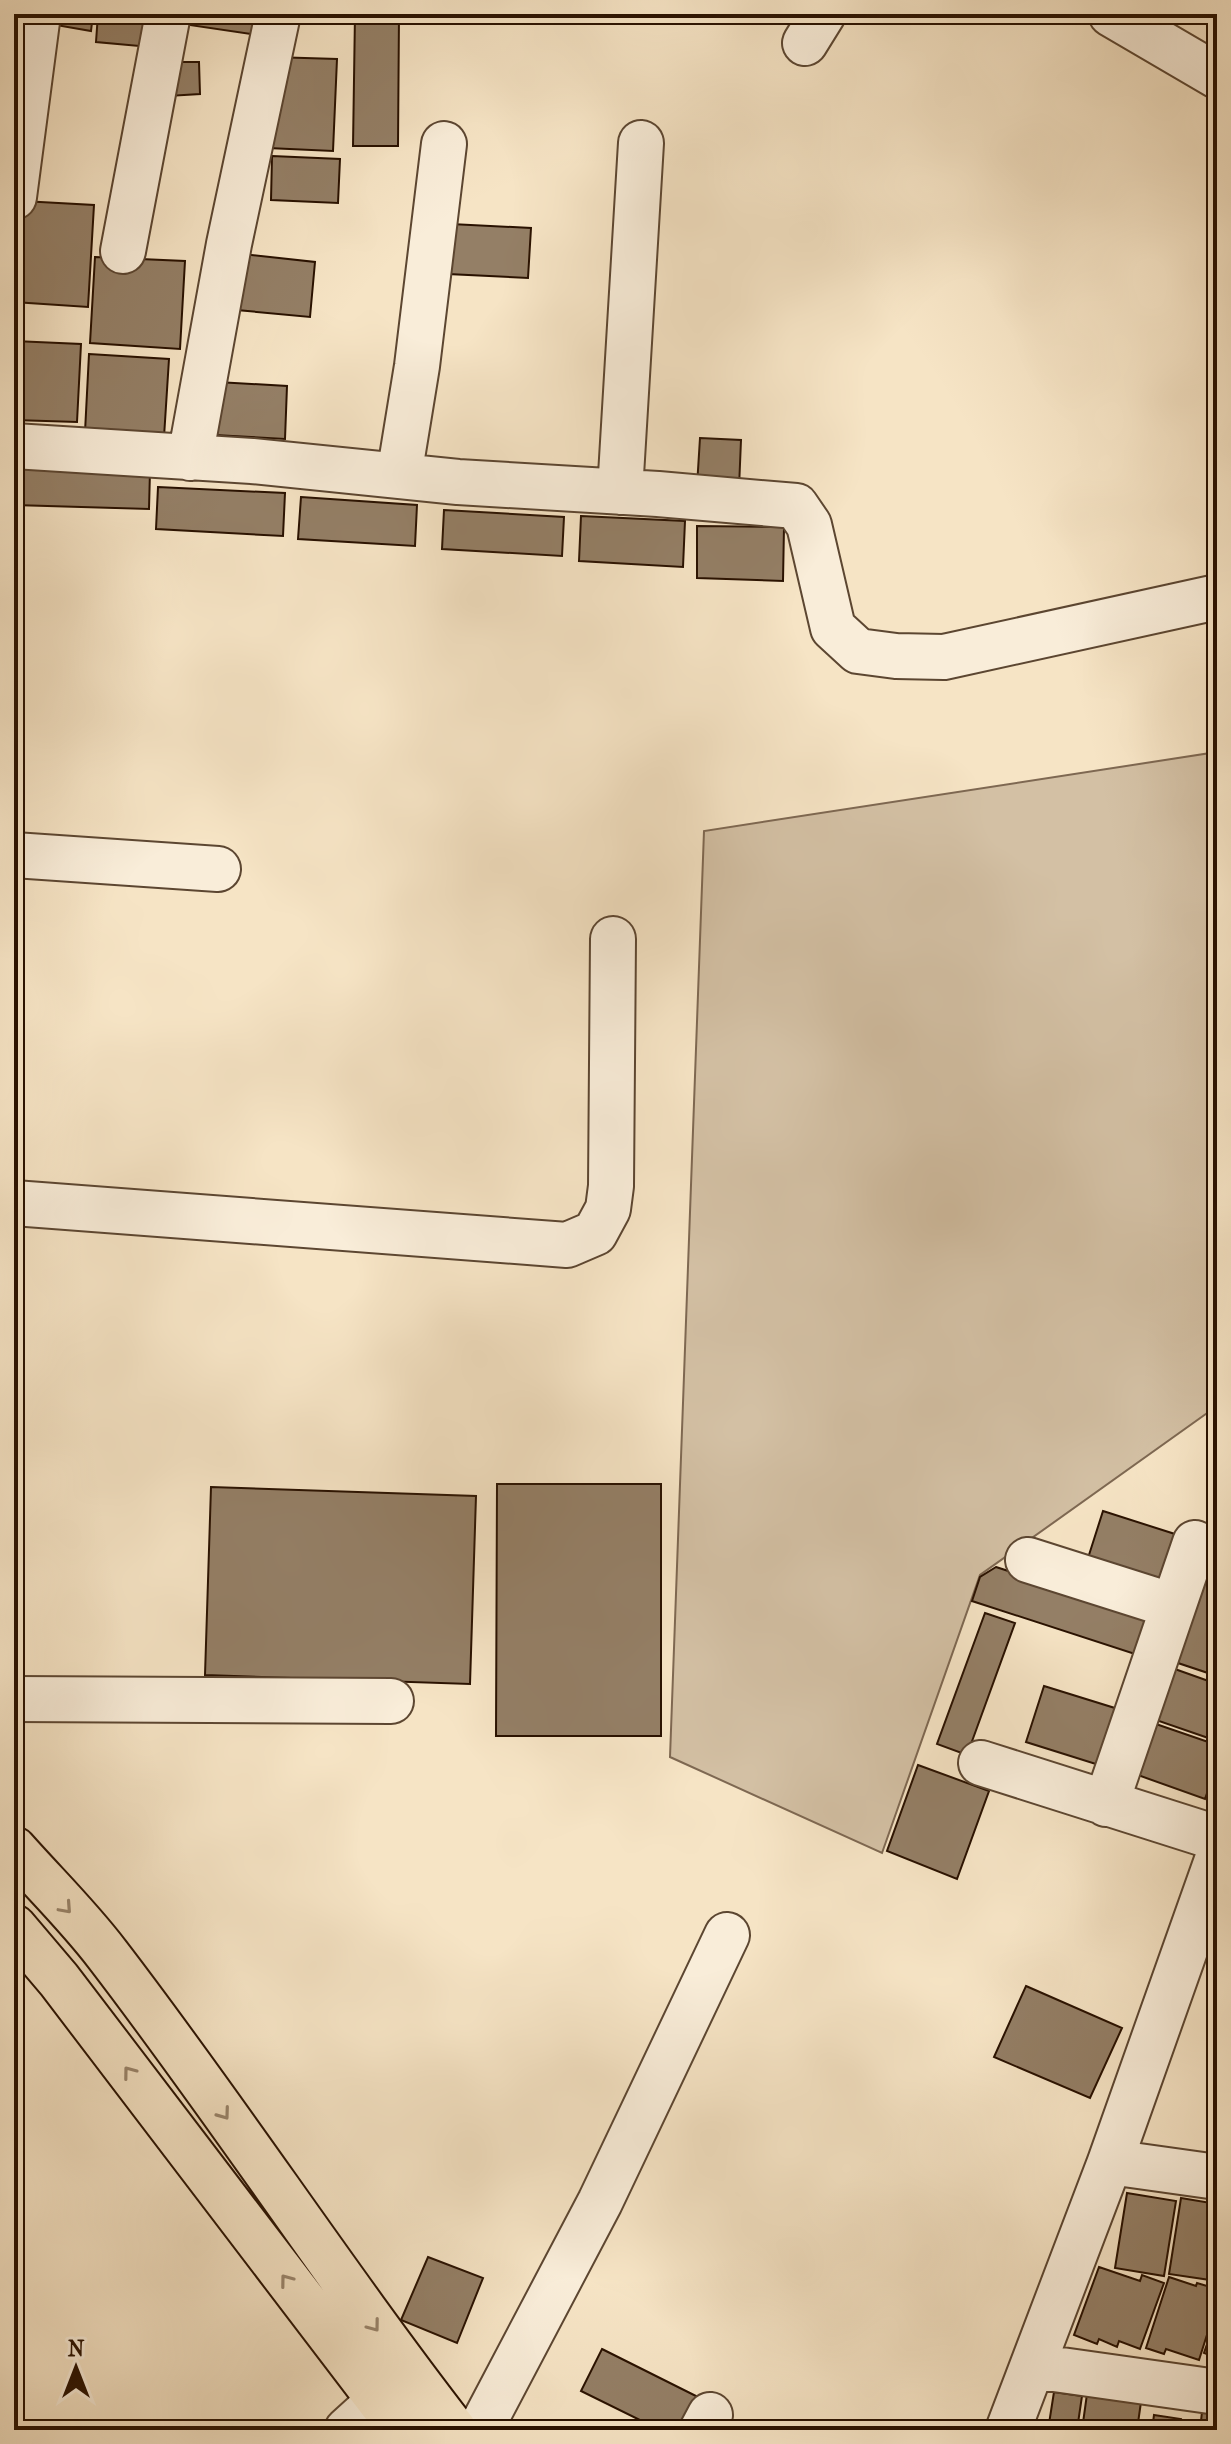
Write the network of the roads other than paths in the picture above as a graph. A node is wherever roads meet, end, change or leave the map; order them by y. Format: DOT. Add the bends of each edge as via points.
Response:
graph roads {
  1 [pos="38,14"];
  2 [pos="168,14"];
  3 [pos="278,14"];
  4 [pos="1111,14"];
  5 [pos="1217,76"];
  6 [pos="641,143"];
  7 [pos="444,144"];
  8 [pos="14,197"];
  9 [pos="123,251"];
  10 [pos="14,446"];
  11 [pos="190,458"];
  12 [pos="399,476"];
  13 [pos="620,492"];
  14 [pos="1217,597"];
  15 [pos="14,855"];
  16 [pos="218,869"];
  17 [pos="613,939"];
  18 [pos="14,1203"];
  19 [pos="1195,1543"];
  20 [pos="1028,1560"];
  21 [pos="1173,1606"];
  22 [pos="14,1699"];
  23 [pos="391,1701"];
  24 [pos="981,1763"];
  25 [pos="1106,1804"];
  26 [pos="1217,1838"];
  27 [pos="14,1849"];
  28 [pos="1217,1860"];
  29 [pos="1207,1920"];
  30 [pos="14,1927"];
  31 [pos="727,1935"];
  32 [pos="1110,2162"];
  33 [pos="1217,2177"];
  34 [pos="1033,2366"];
  35 [pos="1217,2392"];
  36 [pos="398,2402"];
  37 [pos="347,2430"];
  38 [pos="454,2430"];
  39 [pos="480,2430"];
  40 [pos="1008,2430"];
  1 -- 8 [label="street"];
  2 -- 9 [label="street"];
  3 -- 11 [label="street"];
  4 -- 5 [label="street"];
  6 -- 13 [label="street"];
  7 -- 12 [label="street"];
  10 -- 11 [label="street"];
  11 -- 12 [label="street"];
  12 -- 13 [label="street"];
  13 -- 14 [label="street" via="796,506 809,525 833,628 858,651 944,657"];
  15 -- 16 [label="street"];
  17 -- 18 [label="street" via="611,1186 608,1209 595,1233 567,1245"];
  19 -- 21 [label="street"];
  20 -- 21 [label="street"];
  21 -- 25 [label="street"];
  22 -- 23 [label="street"];
  24 -- 25 [label="street"];
  25 -- 26 [label="street"];
  27 -- 36 [label="main road, one-way" via="105,1952"];
  28 -- 29 [label="street"];
  29 -- 32 [label="street"];
  36 -- 30 [label="main road, one-way" via="324,2331"];
  31 -- 39 [label="street" via="600,2202"];
  32 -- 33 [label="street"];
  32 -- 34 [label="street"];
  34 -- 35 [label="street"];
  34 -- 40 [label="street"];
  36 -- 37 [label="street"];
  36 -- 38 [label="main road"];
}
